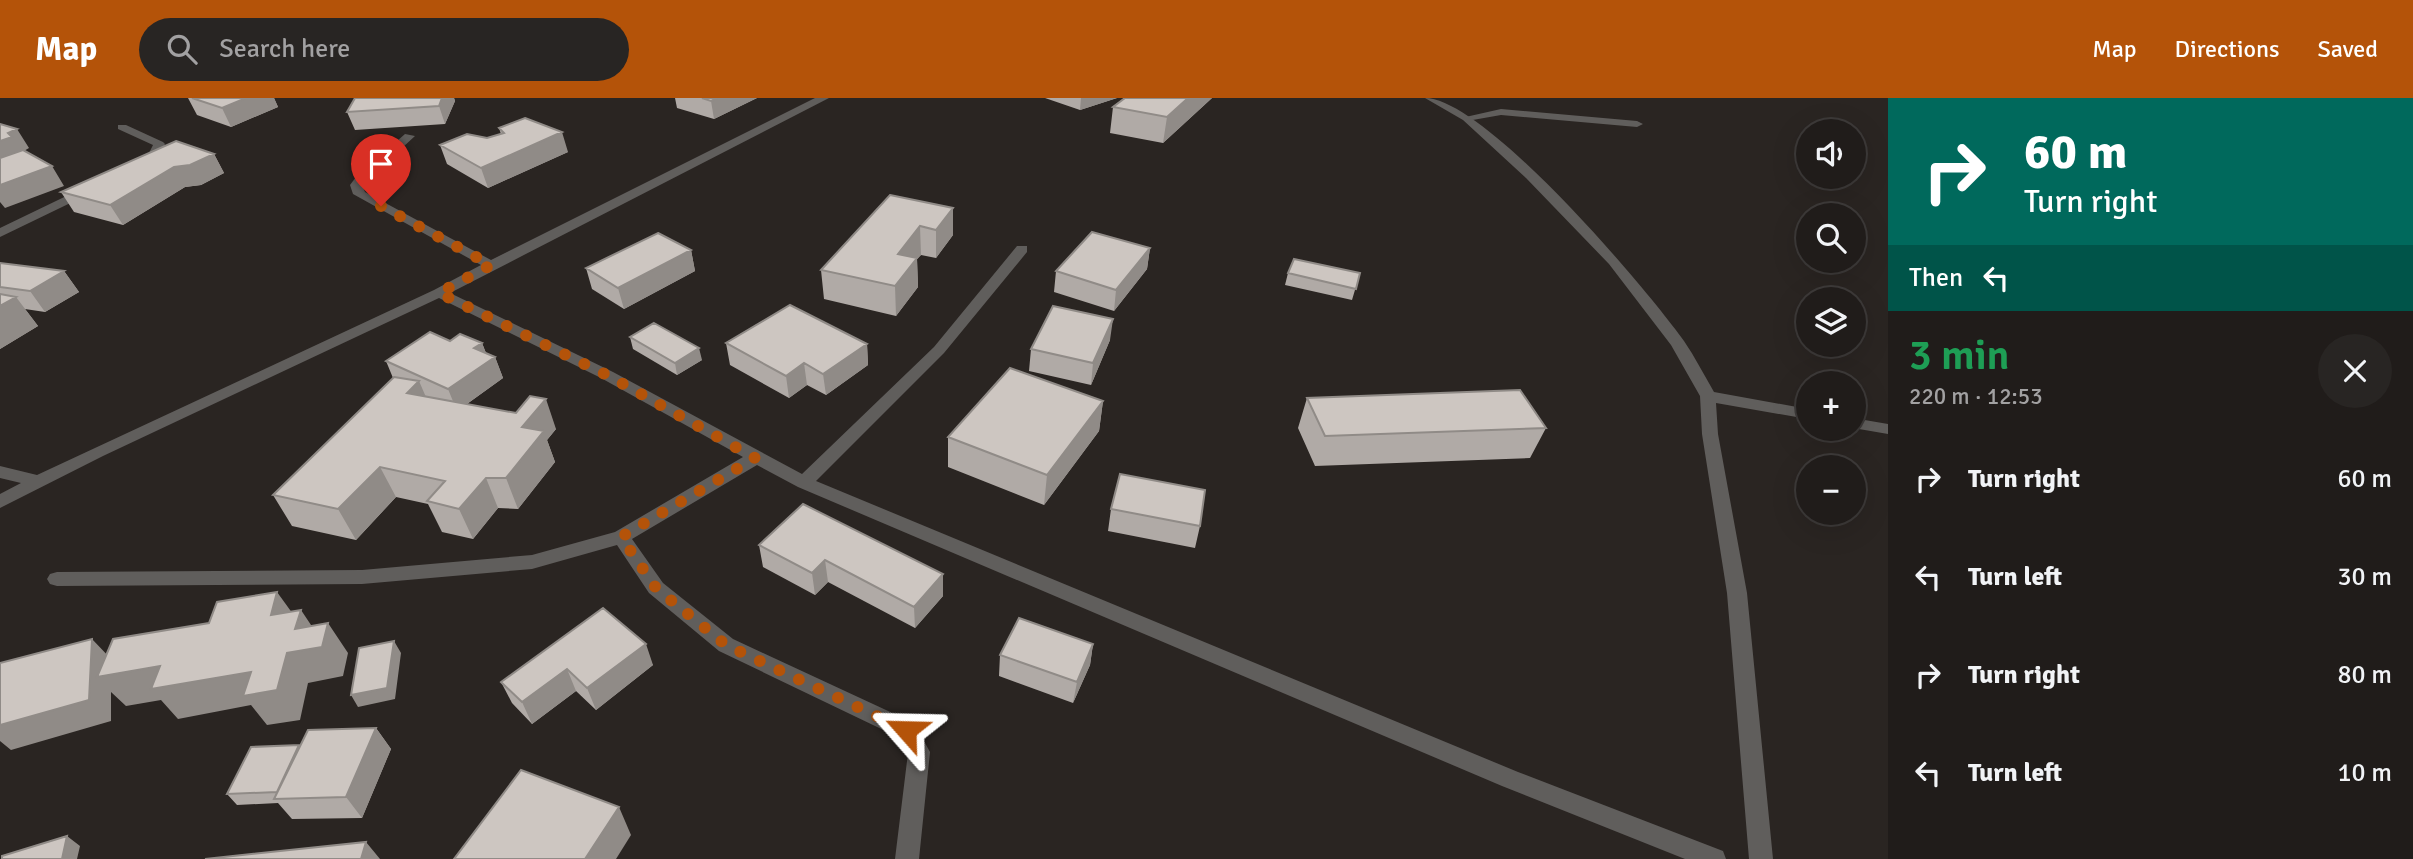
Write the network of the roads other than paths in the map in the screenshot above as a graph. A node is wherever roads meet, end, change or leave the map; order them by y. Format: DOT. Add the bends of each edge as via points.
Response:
graph roads {
  1 [pos="824,98"];
  2 [pos="1435,99"];
  3 [pos="1467,118"];
  4 [pos="1637,124"];
  5 [pos="122,127"];
  6 [pos="409,136"];
  7 [pos="130,169"];
  8 [pos="95,186"];
  9 [pos="0,233"];
  10 [pos="1022,249"];
  11 [pos="491,265"];
  12 [pos="439,293"];
  13 [pos="1708,396"];
  14 [pos="1796,412"];
  15 [pos="1866,425"];
  16 [pos="1888,429"];
  17 [pos="755,458"];
  18 [pos="0,472"];
  19 [pos="40,482"];
  20 [pos="804,483"];
  21 [pos="0,502"];
  22 [pos="621,537"];
  23 [pos="57,579"];
  24 [pos="907,859"];
  25 [pos="1714,859"];
  26 [pos="1761,859"];
  1 -- 11 [label="street"];
  2 -- 3 [label="street"];
  3 -- 4 [label="street" via="1501,112"];
  3 -- 13 [label="street" via="1614,261 1678,344"];
  5 -- 7 [label="street" via="159,144 153,157"];
  6 -- 11 [label="street" via="360,180 356,185 359,194"];
  8 -- 9 [label="street"];
  10 -- 20 [label="street" via="939,350"];
  11 -- 12 [label="street"];
  12 -- 17 [label="street" via="607,375"];
  12 -- 19 [label="street"];
  13 -- 14 [label="street"];
  13 -- 26 [label="street" via="1710,434 1737,593"];
  15 -- 16 [label="street"];
  17 -- 20 [label="street"];
  17 -- 22 [label="street"];
  18 -- 19 [label="street"];
  19 -- 21 [label="street"];
  20 -- 25 [label="street"];
  22 -- 23 [label="street" via="532,562 362,577"];
  22 -- 24 [label="street" via="656,588 726,645 906,730 919,751"];
}
